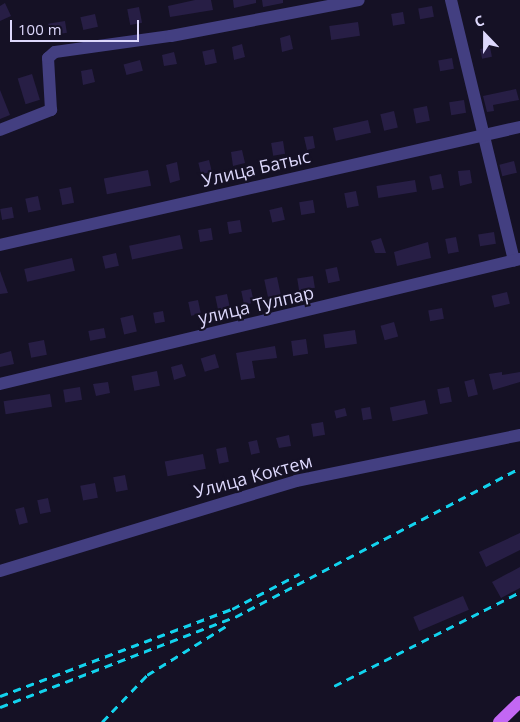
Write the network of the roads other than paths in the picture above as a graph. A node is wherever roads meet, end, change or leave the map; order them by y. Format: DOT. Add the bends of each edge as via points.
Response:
graph roads {
  1 [pos="359,0"];
  2 [pos="451,0"];
  3 [pos="520,126"];
  4 [pos="0,130"];
  5 [pos="484,134"];
  6 [pos="0,245"];
  7 [pos="517,259"];
  8 [pos="0,384"];
  9 [pos="520,435"];
  10 [pos="0,571"];
  11 [pos="520,702"];
  12 [pos="500,722"];
  1 -- 4 [label="street" via="171,36 55,52 48,58 51,110"];
  2 -- 5 [label="street"];
  3 -- 5 [label="street, Улица Батыс"];
  5 -- 6 [label="street, Улица Батыс"];
  5 -- 7 [label="street"];
  7 -- 8 [label="street, улица Тулпар"];
  9 -- 10 [label="street, Улица Коктем" via="296,482"];
  11 -- 12 [label="main road"];
}
